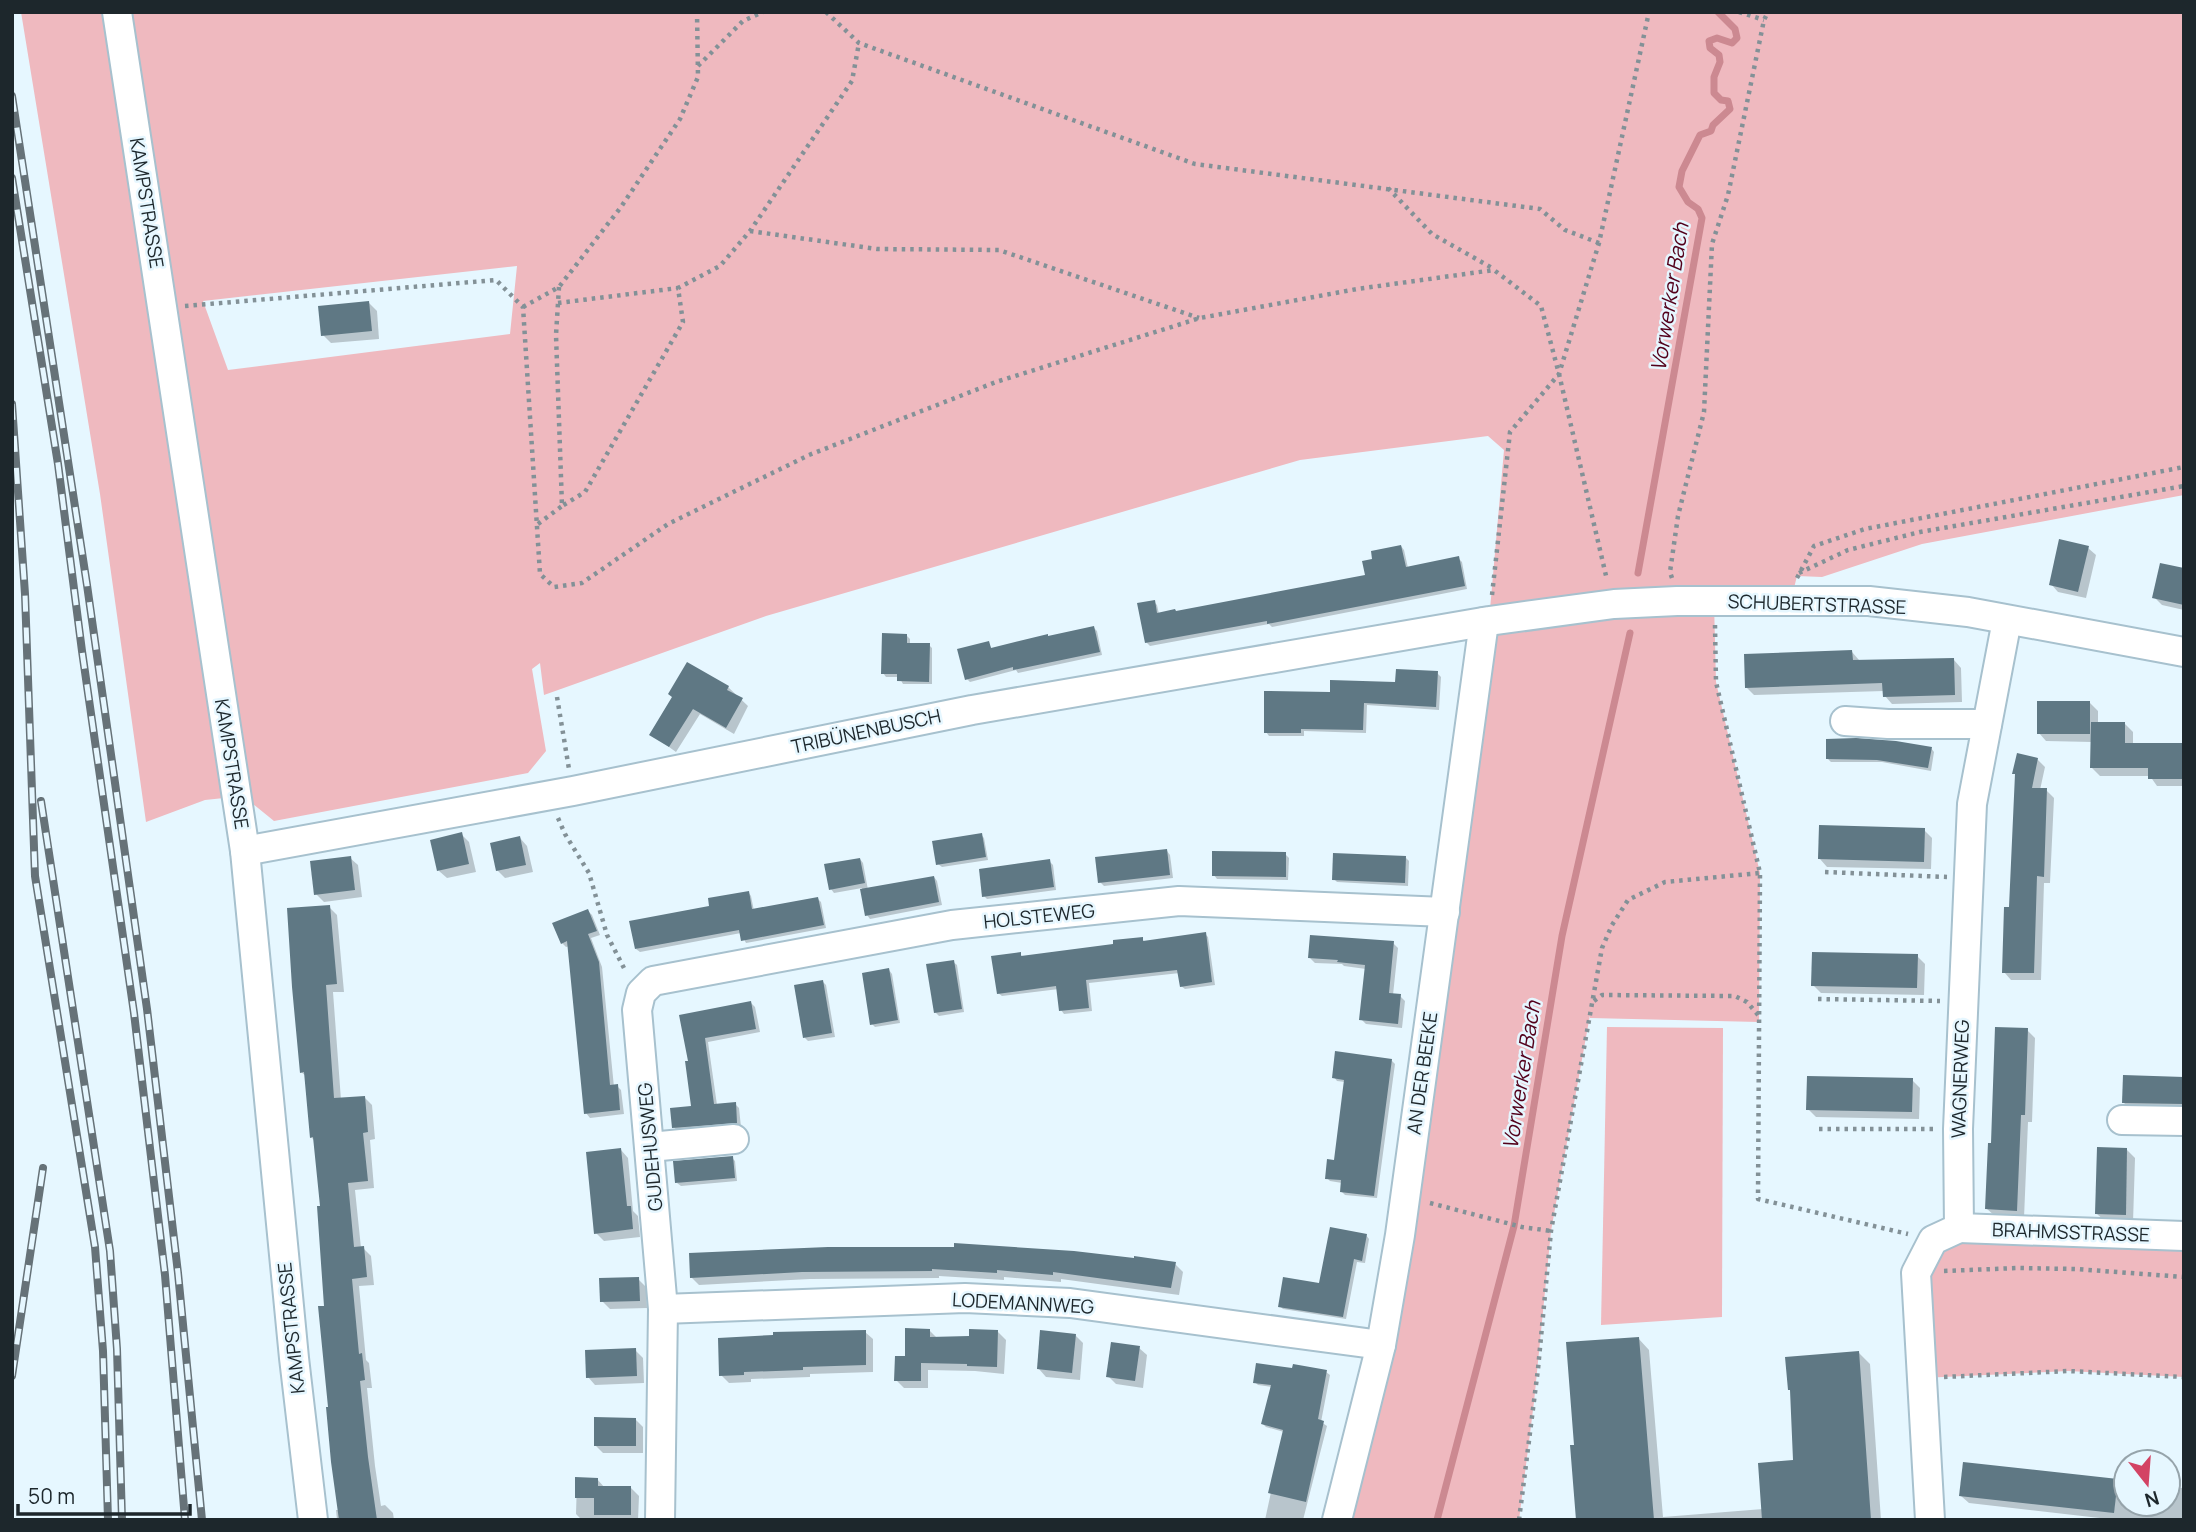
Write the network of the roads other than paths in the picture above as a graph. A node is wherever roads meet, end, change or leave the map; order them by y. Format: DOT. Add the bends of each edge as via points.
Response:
graph roads {
  1 [pos="117,12"];
  2 [pos="2007,620"];
  3 [pos="1487,621"];
  4 [pos="2184,652"];
  5 [pos="1845,721"];
  6 [pos="1987,723"];
  7 [pos="245,851"];
  8 [pos="1446,912"];
  9 [pos="641,993"];
  10 [pos="2122,1120"];
  11 [pos="2184,1121"];
  12 [pos="734,1139"];
  13 [pos="650,1147"];
  14 [pos="1959,1228"];
  15 [pos="2184,1236"];
  16 [pos="663,1309"];
  17 [pos="1381,1345"];
  18 [pos="313,1520"];
  19 [pos="660,1520"];
  20 [pos="1337,1520"];
  21 [pos="1930,1520"];
  1 -- 7 [label="street, KAMPSTRASSE"];
  2 -- 3 [label="street, SCHUBERTSTRASSE" via="1869,601 1677,601 1614,604"];
  2 -- 4 [label="street, SCHUBERTSTRASSE"];
  2 -- 6 [label="street, WAGNERWEG"];
  3 -- 7 [label="street, TRIBÜNENBUSCH" via="972,710"];
  3 -- 8 [label="street, AN DER BEEKE"];
  5 -- 6 [label="street"];
  6 -- 14 [label="street, WAGNERWEG" via="1972,804 1958,1129"];
  7 -- 18 [label="street, KAMPSTRASSE"];
  8 -- 9 [label="street, HOLSTEWEG" via="1179,901 953,925 653,981"];
  8 -- 17 [label="street, AN DER BEEKE"];
  9 -- 13 [label="street, GUDEHUSWEG" via="637,1010"];
  10 -- 11 [label="street"];
  12 -- 13 [label="street"];
  13 -- 16 [label="street, GUDEHUSWEG"];
  14 -- 15 [label="street, BRAHMSSTRASSE"];
  14 -- 21 [label="street" via="1933,1240 1916,1273"];
  16 -- 17 [label="street, LODEMANNWEG" via="965,1298 1070,1303"];
  16 -- 19 [label="street, GUDEHUSWEG"];
  17 -- 20 [label="street, AN DER BEEKE"];
}
